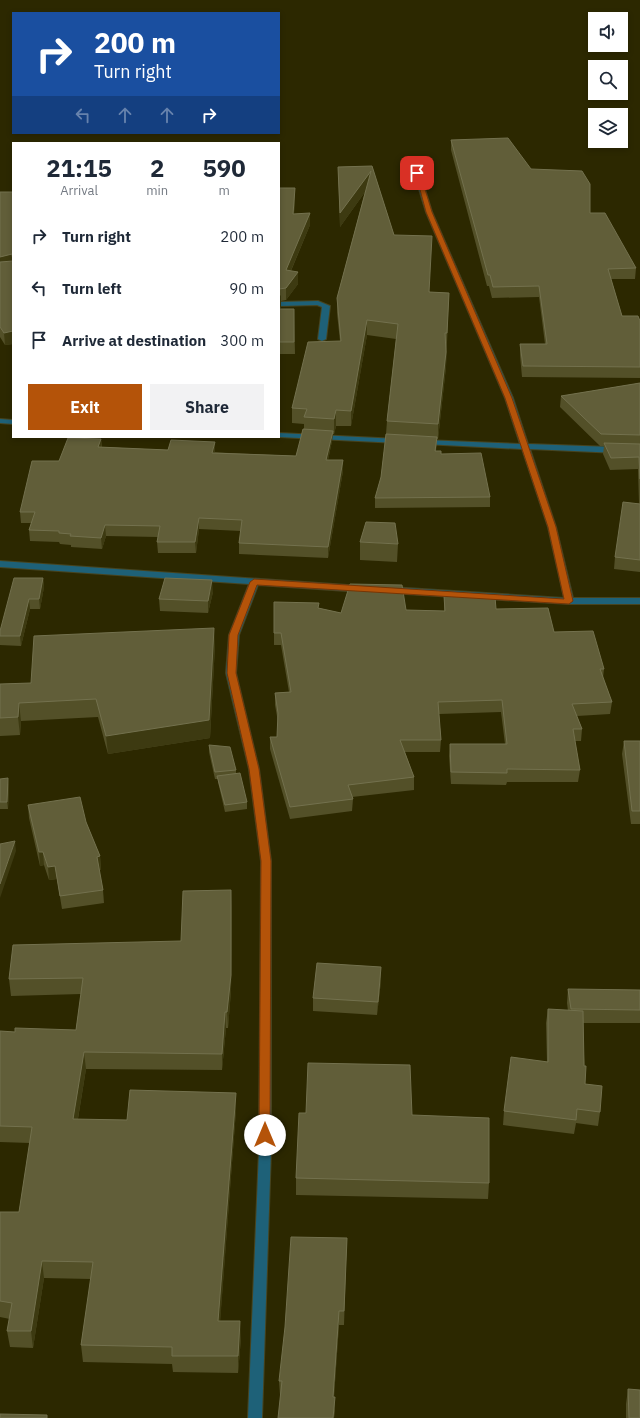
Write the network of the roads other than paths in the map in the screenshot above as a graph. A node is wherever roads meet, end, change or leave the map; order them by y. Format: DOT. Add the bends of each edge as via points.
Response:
graph roads {
  1 [pos="413,160"];
  2 [pos="280,304"];
  3 [pos="322,338"];
  4 [pos="0,421"];
  5 [pos="12,422"];
  6 [pos="280,435"];
  7 [pos="525,448"];
  8 [pos="640,451"];
  9 [pos="0,564"];
  10 [pos="254,582"];
  11 [pos="569,601"];
  12 [pos="640,601"];
  13 [pos="255,1418"];
  1 -- 7 [label="street" via="429,212 509,398"];
  2 -- 3 [label="street" via="318,303 326,306"];
  4 -- 5 [label="street"];
  6 -- 7 [label="street"];
  7 -- 8 [label="street"];
  7 -- 11 [label="street" via="552,527"];
  9 -- 10 [label="street"];
  10 -- 11 [label="street"];
  10 -- 13 [label="street" via="234,635 231,673 254,769 266,861 264,1150"];
  11 -- 12 [label="street"];
}
